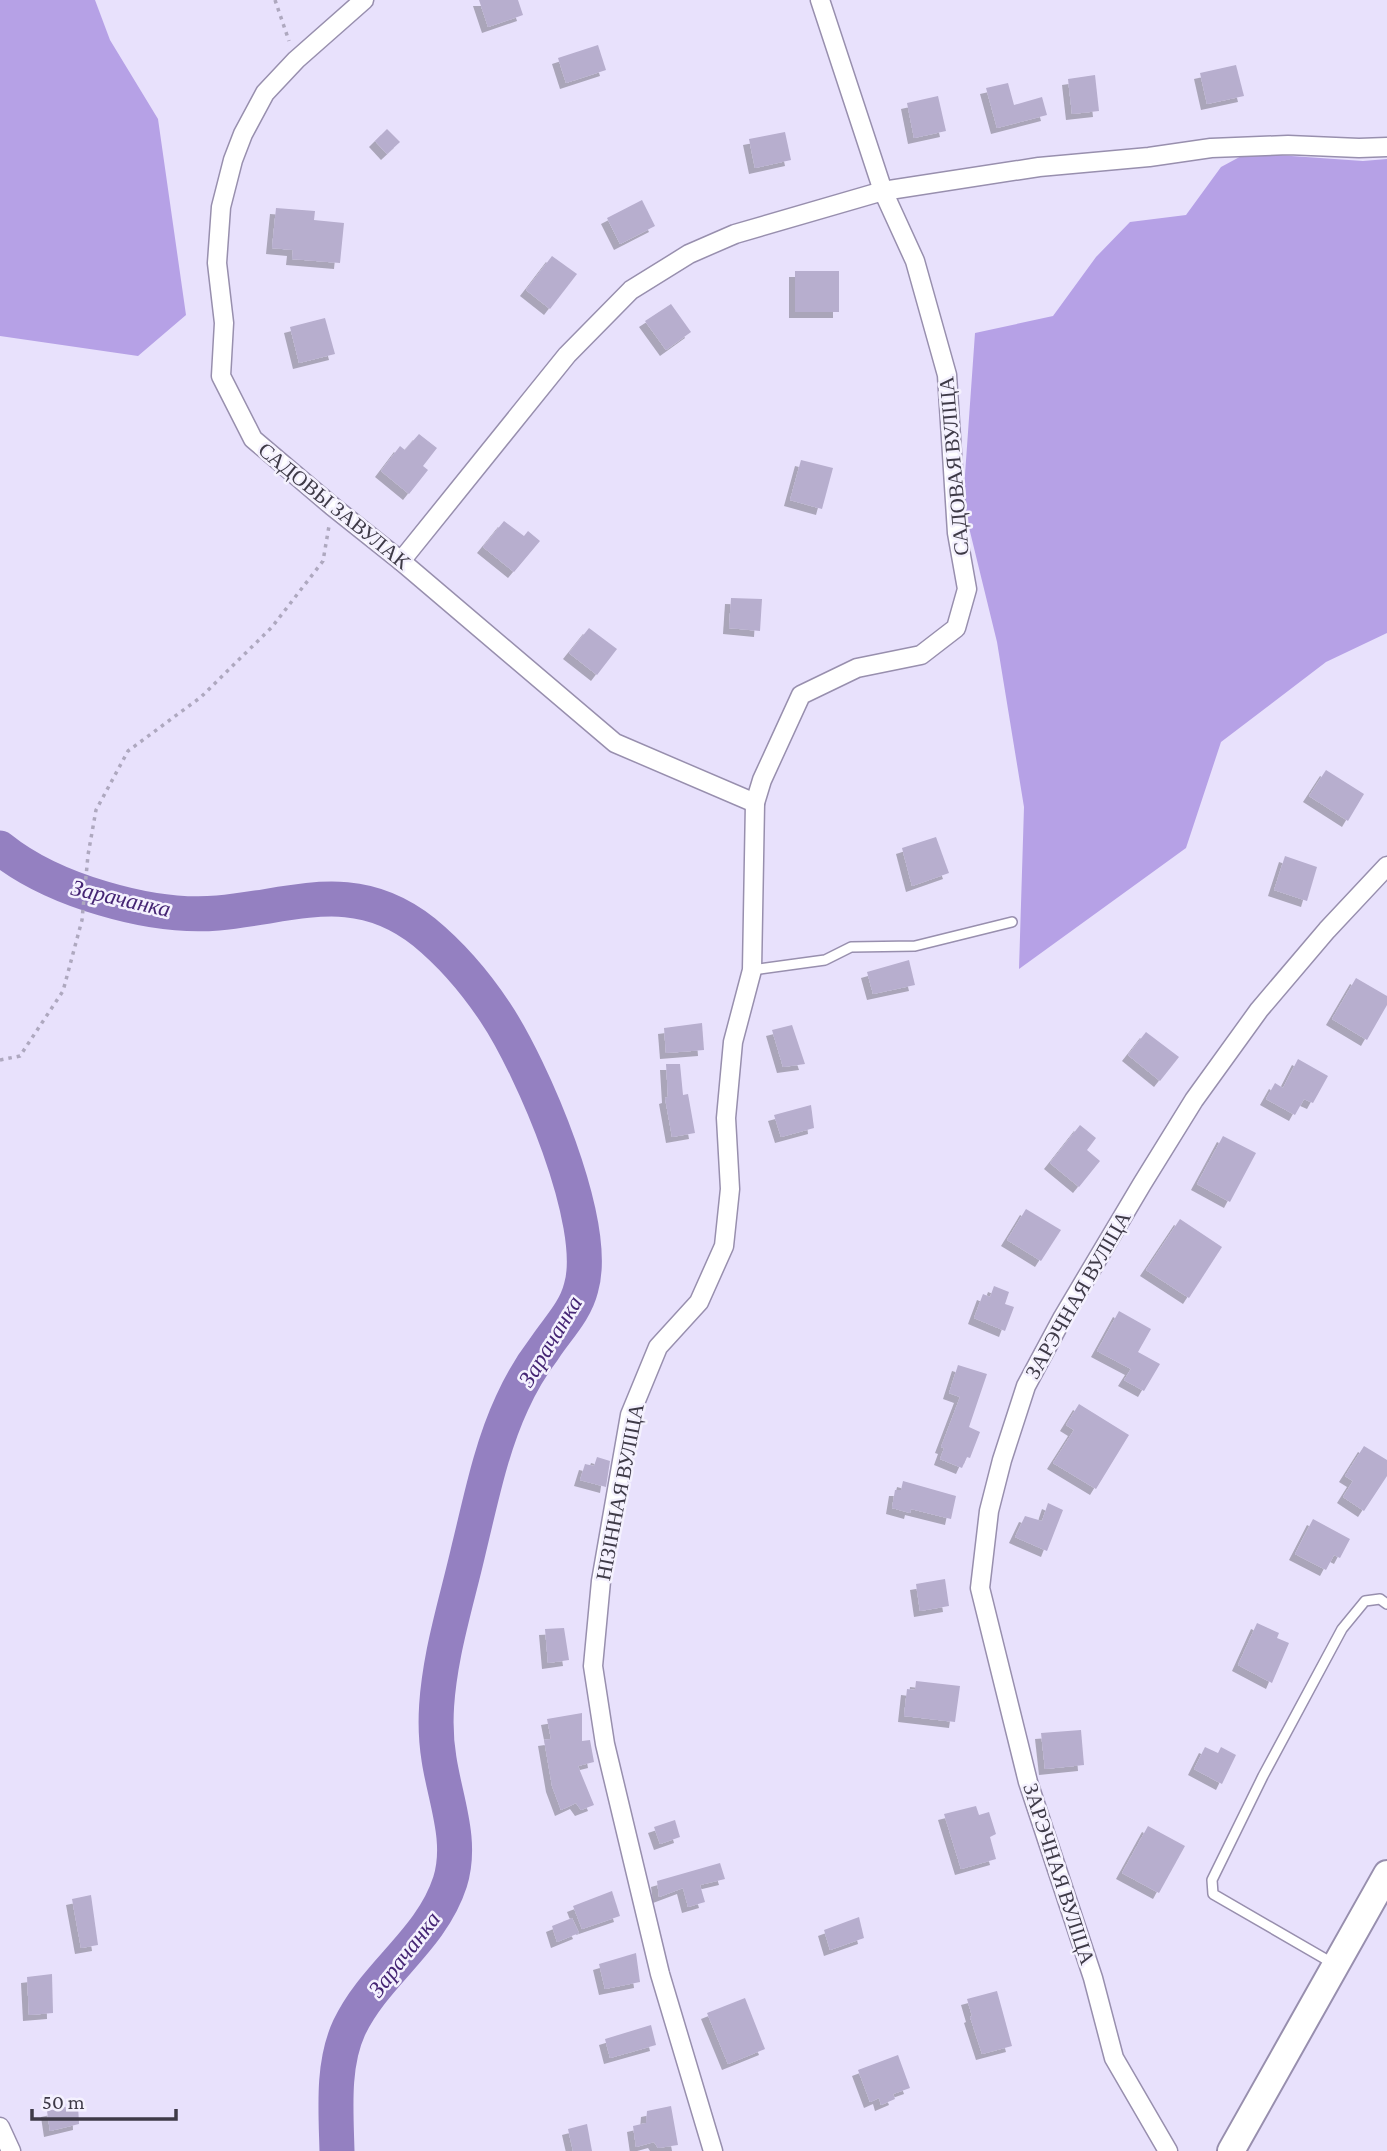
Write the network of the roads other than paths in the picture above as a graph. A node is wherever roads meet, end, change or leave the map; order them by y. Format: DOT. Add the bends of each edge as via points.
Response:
graph roads {
  1 [pos="364,0"];
  2 [pos="820,0"];
  3 [pos="1387,147"];
  4 [pos="883,191"];
  5 [pos="401,561"];
  6 [pos="755,803"];
  7 [pos="1387,866"];
  8 [pos="1012,922"];
  9 [pos="752,970"];
  10 [pos="1387,1604"];
  11 [pos="1387,1874"];
  12 [pos="1336,1965"];
  13 [pos="0,2127"];
  14 [pos="11,2151"];
  15 [pos="713,2151"];
  16 [pos="1168,2151"];
  17 [pos="1230,2151"];
  1 -- 5 [label="street, САДОВЫ ЗАВУЛАК" via="265,93 233,160 221,207 217,263 224,323 221,376 253,439"];
  2 -- 4 [label="street, САДОВАЯ ВУЛІЦА"];
  3 -- 4 [label="street" via="1211,148 1039,167"];
  4 -- 5 [label="street" via="735,234 689,254 631,290 568,355"];
  4 -- 6 [label="street, САДОВАЯ ВУЛІЦА" via="915,261 947,375 957,533 967,589 956,628 921,655 857,668 801,695"];
  5 -- 6 [label="street, САДОВЫ ЗАВУЛАК" via="615,743"];
  6 -- 9 [label="street, НІЗІННАЯ ВУЛІЦА"];
  7 -- 16 [label="street, ЗАРЭЧНАЯ ВУЛІЦА" via="1259,1010 1194,1100 1123,1215 1027,1386 989,1511 980,1588 1028,1782 1093,1978 1114,2058"];
  8 -- 9 [label="lane" via="915,946 851,947 825,960"];
  9 -- 15 [label="street, НІЗІННАЯ ВУЛІЦА" via="733,1042 726,1118 730,1189 724,1246 699,1302 658,1347 631,1415 601,1581 593,1666 605,1744 660,1974"];
  10 -- 12 [label="lane" via="1365,1601 1342,1629 1212,1880 1213,1894"];
  11 -- 12 [label="street"];
  12 -- 17 [label="street"];
  13 -- 14 [label="street"];
}
